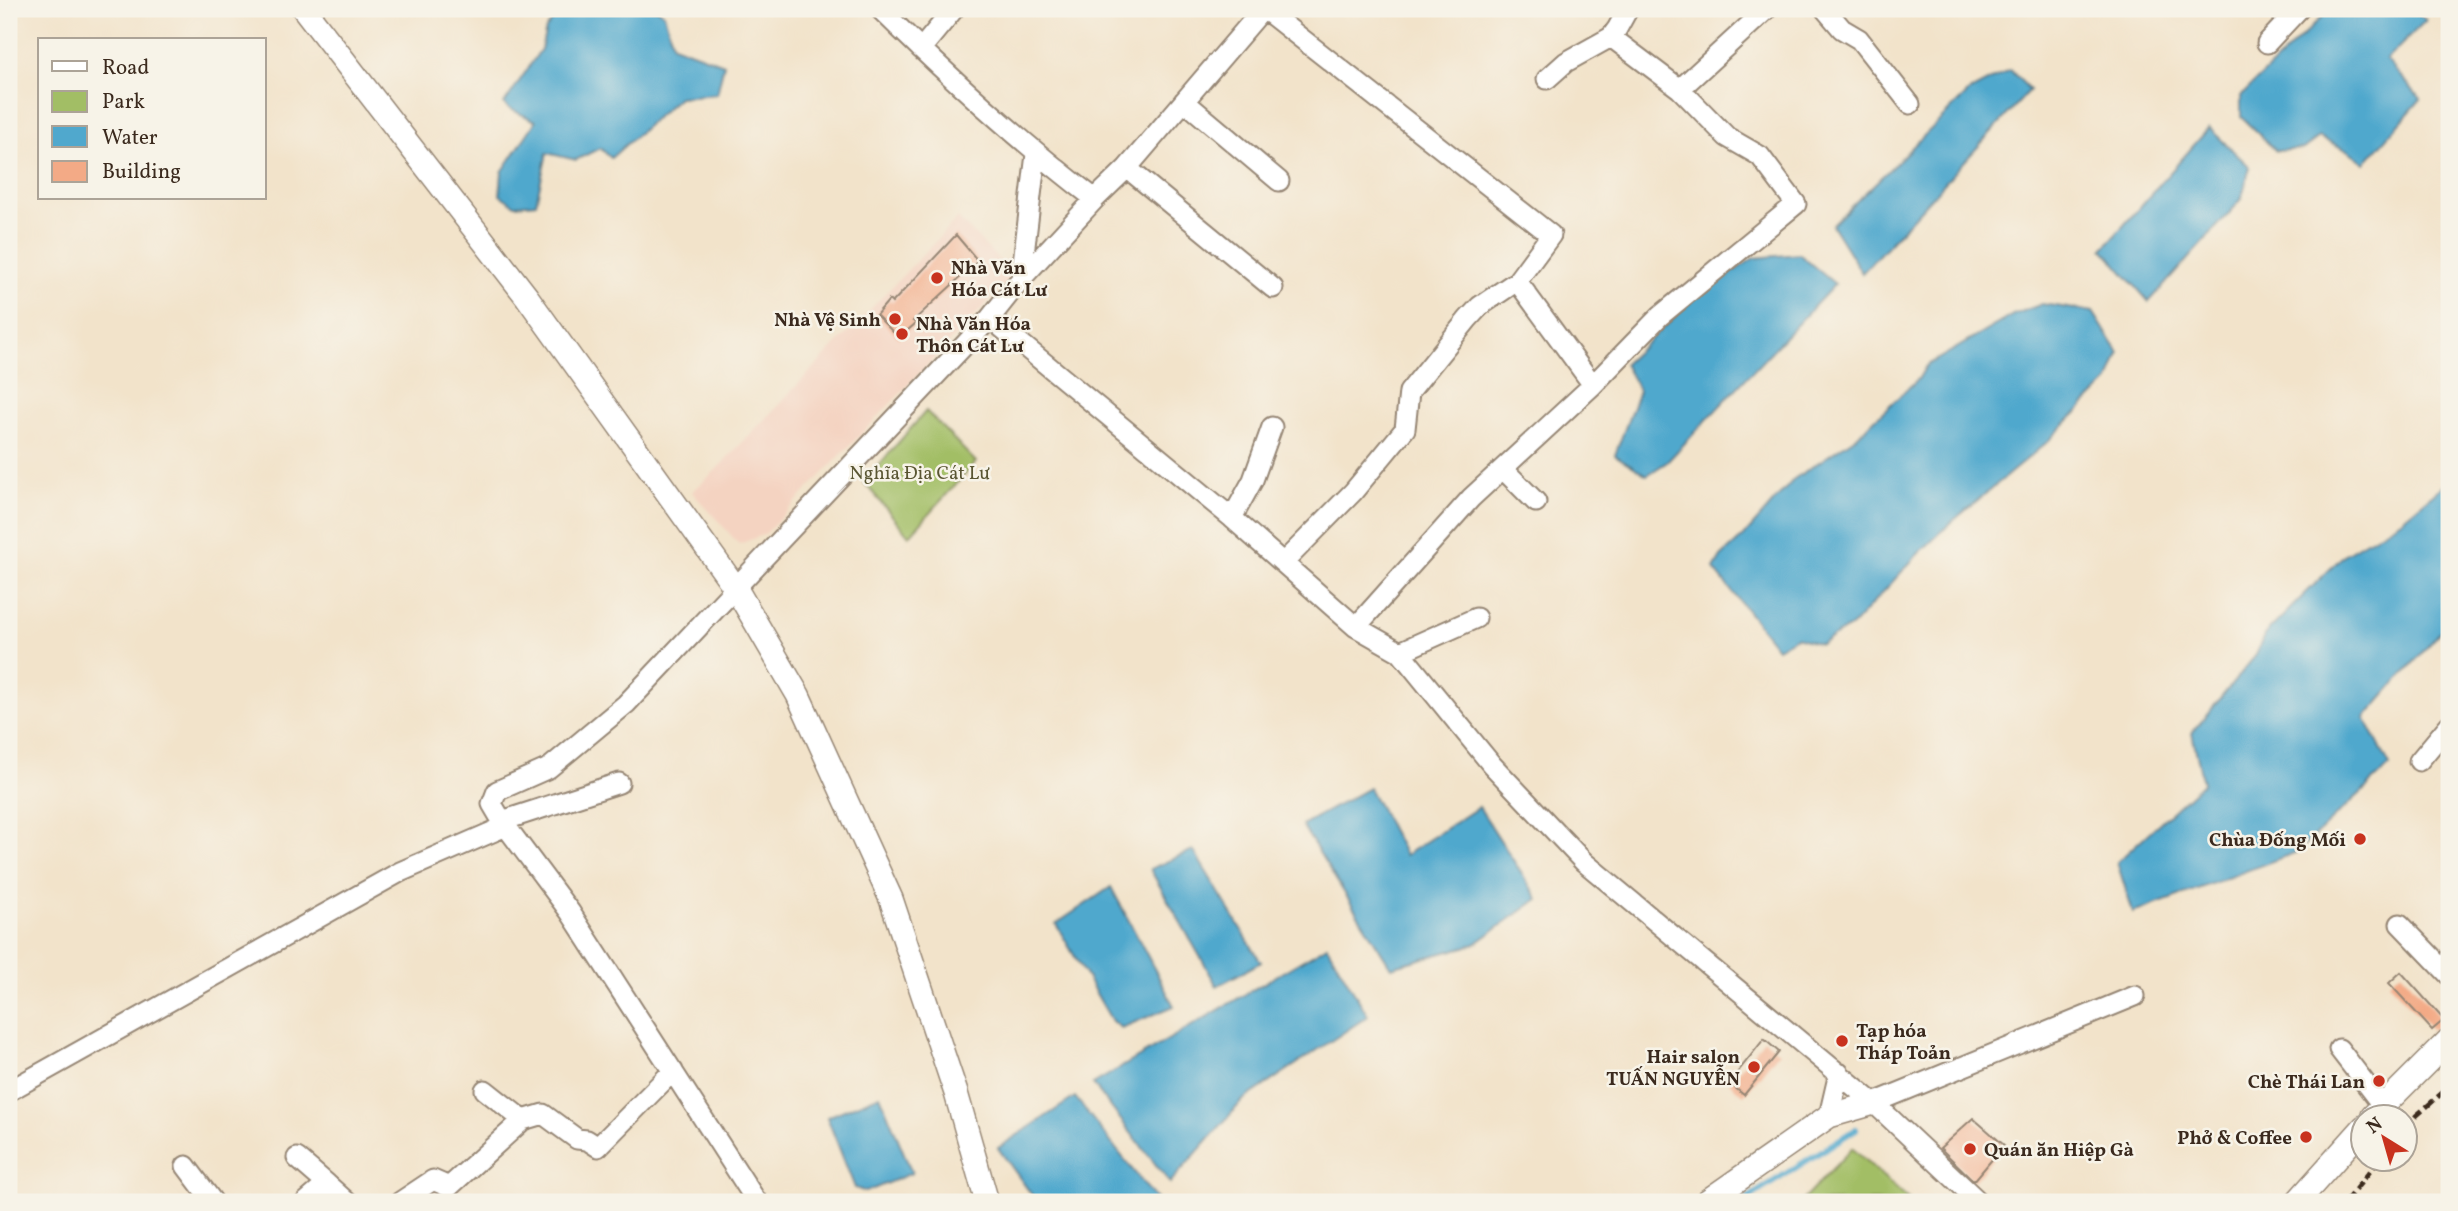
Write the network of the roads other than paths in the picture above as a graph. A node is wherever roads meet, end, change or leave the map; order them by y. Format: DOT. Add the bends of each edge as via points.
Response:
graph roads {
  1 [pos="304,9"];
  2 [pos="880,9"];
  3 [pos="954,9"];
  4 [pos="1263,9"];
  5 [pos="1628,9"];
  6 [pos="1767,9"];
  7 [pos="1825,9"];
  8 [pos="2299,9"];
  9 [pos="1611,37"];
  10 [pos="2267,43"];
  11 [pos="921,49"];
  12 [pos="1547,79"];
  13 [pos="1680,89"];
  14 [pos="1908,94"];
  15 [pos="1184,101"];
  16 [pos="1036,154"];
  17 [pos="1127,168"];
  18 [pos="1279,181"];
  19 [pos="1095,199"];
  20 [pos="1021,279"];
  21 [pos="1517,281"];
  22 [pos="1273,288"];
  23 [pos="990,318"];
  24 [pos="1593,385"];
  25 [pos="1272,427"];
  26 [pos="1503,469"];
  27 [pos="1536,502"];
  28 [pos="1232,518"];
  29 [pos="1284,562"];
  30 [pos="735,587"];
  31 [pos="1476,618"];
  32 [pos="1356,627"];
  33 [pos="1400,652"];
  34 [pos="2449,725"];
  35 [pos="2418,761"];
  36 [pos="619,783"];
  37 [pos="504,823"];
  38 [pos="2400,924"];
  39 [pos="2449,975"];
  40 [pos="2135,996"];
  41 [pos="2449,1040"];
  42 [pos="2339,1049"];
  43 [pos="673,1071"];
  44 [pos="1839,1073"];
  45 [pos="485,1090"];
  46 [pos="9,1091"];
  47 [pos="1874,1102"];
  48 [pos="2372,1102"];
  49 [pos="2387,1102"];
  50 [pos="1829,1116"];
  51 [pos="523,1119"];
  52 [pos="2350,1143"];
  53 [pos="297,1158"];
  54 [pos="186,1166"];
  55 [pos="327,1184"];
  56 [pos="213,1202"];
  57 [pos="306,1202"];
  58 [pos="347,1202"];
  59 [pos="400,1202"];
  60 [pos="757,1202"];
  61 [pos="987,1202"];
  62 [pos="1706,1202"];
  63 [pos="1979,1202"];
  64 [pos="2297,1202"];
  1 -- 30 [label="main road" via="527,297"];
  2 -- 11 [label="street"];
  3 -- 11 [label="street"];
  4 -- 15 [label="street"];
  4 -- 21 [label="street" via="1551,235"];
  5 -- 9 [label="street"];
  6 -- 13 [label="street"];
  7 -- 14 [label="street"];
  8 -- 10 [label="street"];
  9 -- 12 [label="street" via="1566,62"];
  9 -- 13 [label="street"];
  11 -- 16 [label="street"];
  13 -- 24 [label="street" via="1727,137 1760,156 1796,204 1660,316"];
  15 -- 17 [label="street"];
  15 -- 18 [label="street"];
  16 -- 19 [label="street"];
  16 -- 20 [label="street"];
  17 -- 19 [label="street"];
  17 -- 22 [label="street"];
  19 -- 20 [label="street"];
  20 -- 23 [label="street"];
  21 -- 24 [label="street"];
  21 -- 29 [label="street" via="1468,319 1409,392 1405,429 1353,492"];
  23 -- 28 [label="street"];
  23 -- 30 [label="street" via="906,397"];
  24 -- 26 [label="street"];
  25 -- 28 [label="street" via="1253,480"];
  26 -- 27 [label="street"];
  26 -- 32 [label="street" via="1471,498"];
  28 -- 29 [label="street"];
  29 -- 32 [label="street"];
  30 -- 37 [label="street" via="589,737 550,768 497,792 492,804"];
  30 -- 61 [label="main road" via="798,695 891,899"];
  31 -- 33 [label="street"];
  32 -- 33 [label="street"];
  33 -- 44 [label="street" via="1492,765 1584,862"];
  34 -- 35 [label="street"];
  36 -- 37 [label="street"];
  37 -- 43 [label="street" via="570,912"];
  37 -- 46 [label="street" via="400,872"];
  38 -- 39 [label="street"];
  40 -- 47 [label="street"];
  41 -- 49 [label="main road"];
  42 -- 48 [label="street"];
  43 -- 51 [label="street" via="598,1147 577,1139 543,1115"];
  43 -- 60 [label="street"];
  44 -- 47 [label="street"];
  44 -- 50 [label="street"];
  45 -- 51 [label="street"];
  47 -- 50 [label="main road"];
  47 -- 63 [label="street"];
  50 -- 62 [label="main road"];
  51 -- 59 [label="street" via="449,1187 433,1180"];
  52 -- 64 [label="main road"];
  53 -- 55 [label="street"];
  54 -- 56 [label="street"];
  55 -- 57 [label="street"];
  55 -- 58 [label="street"];
}
